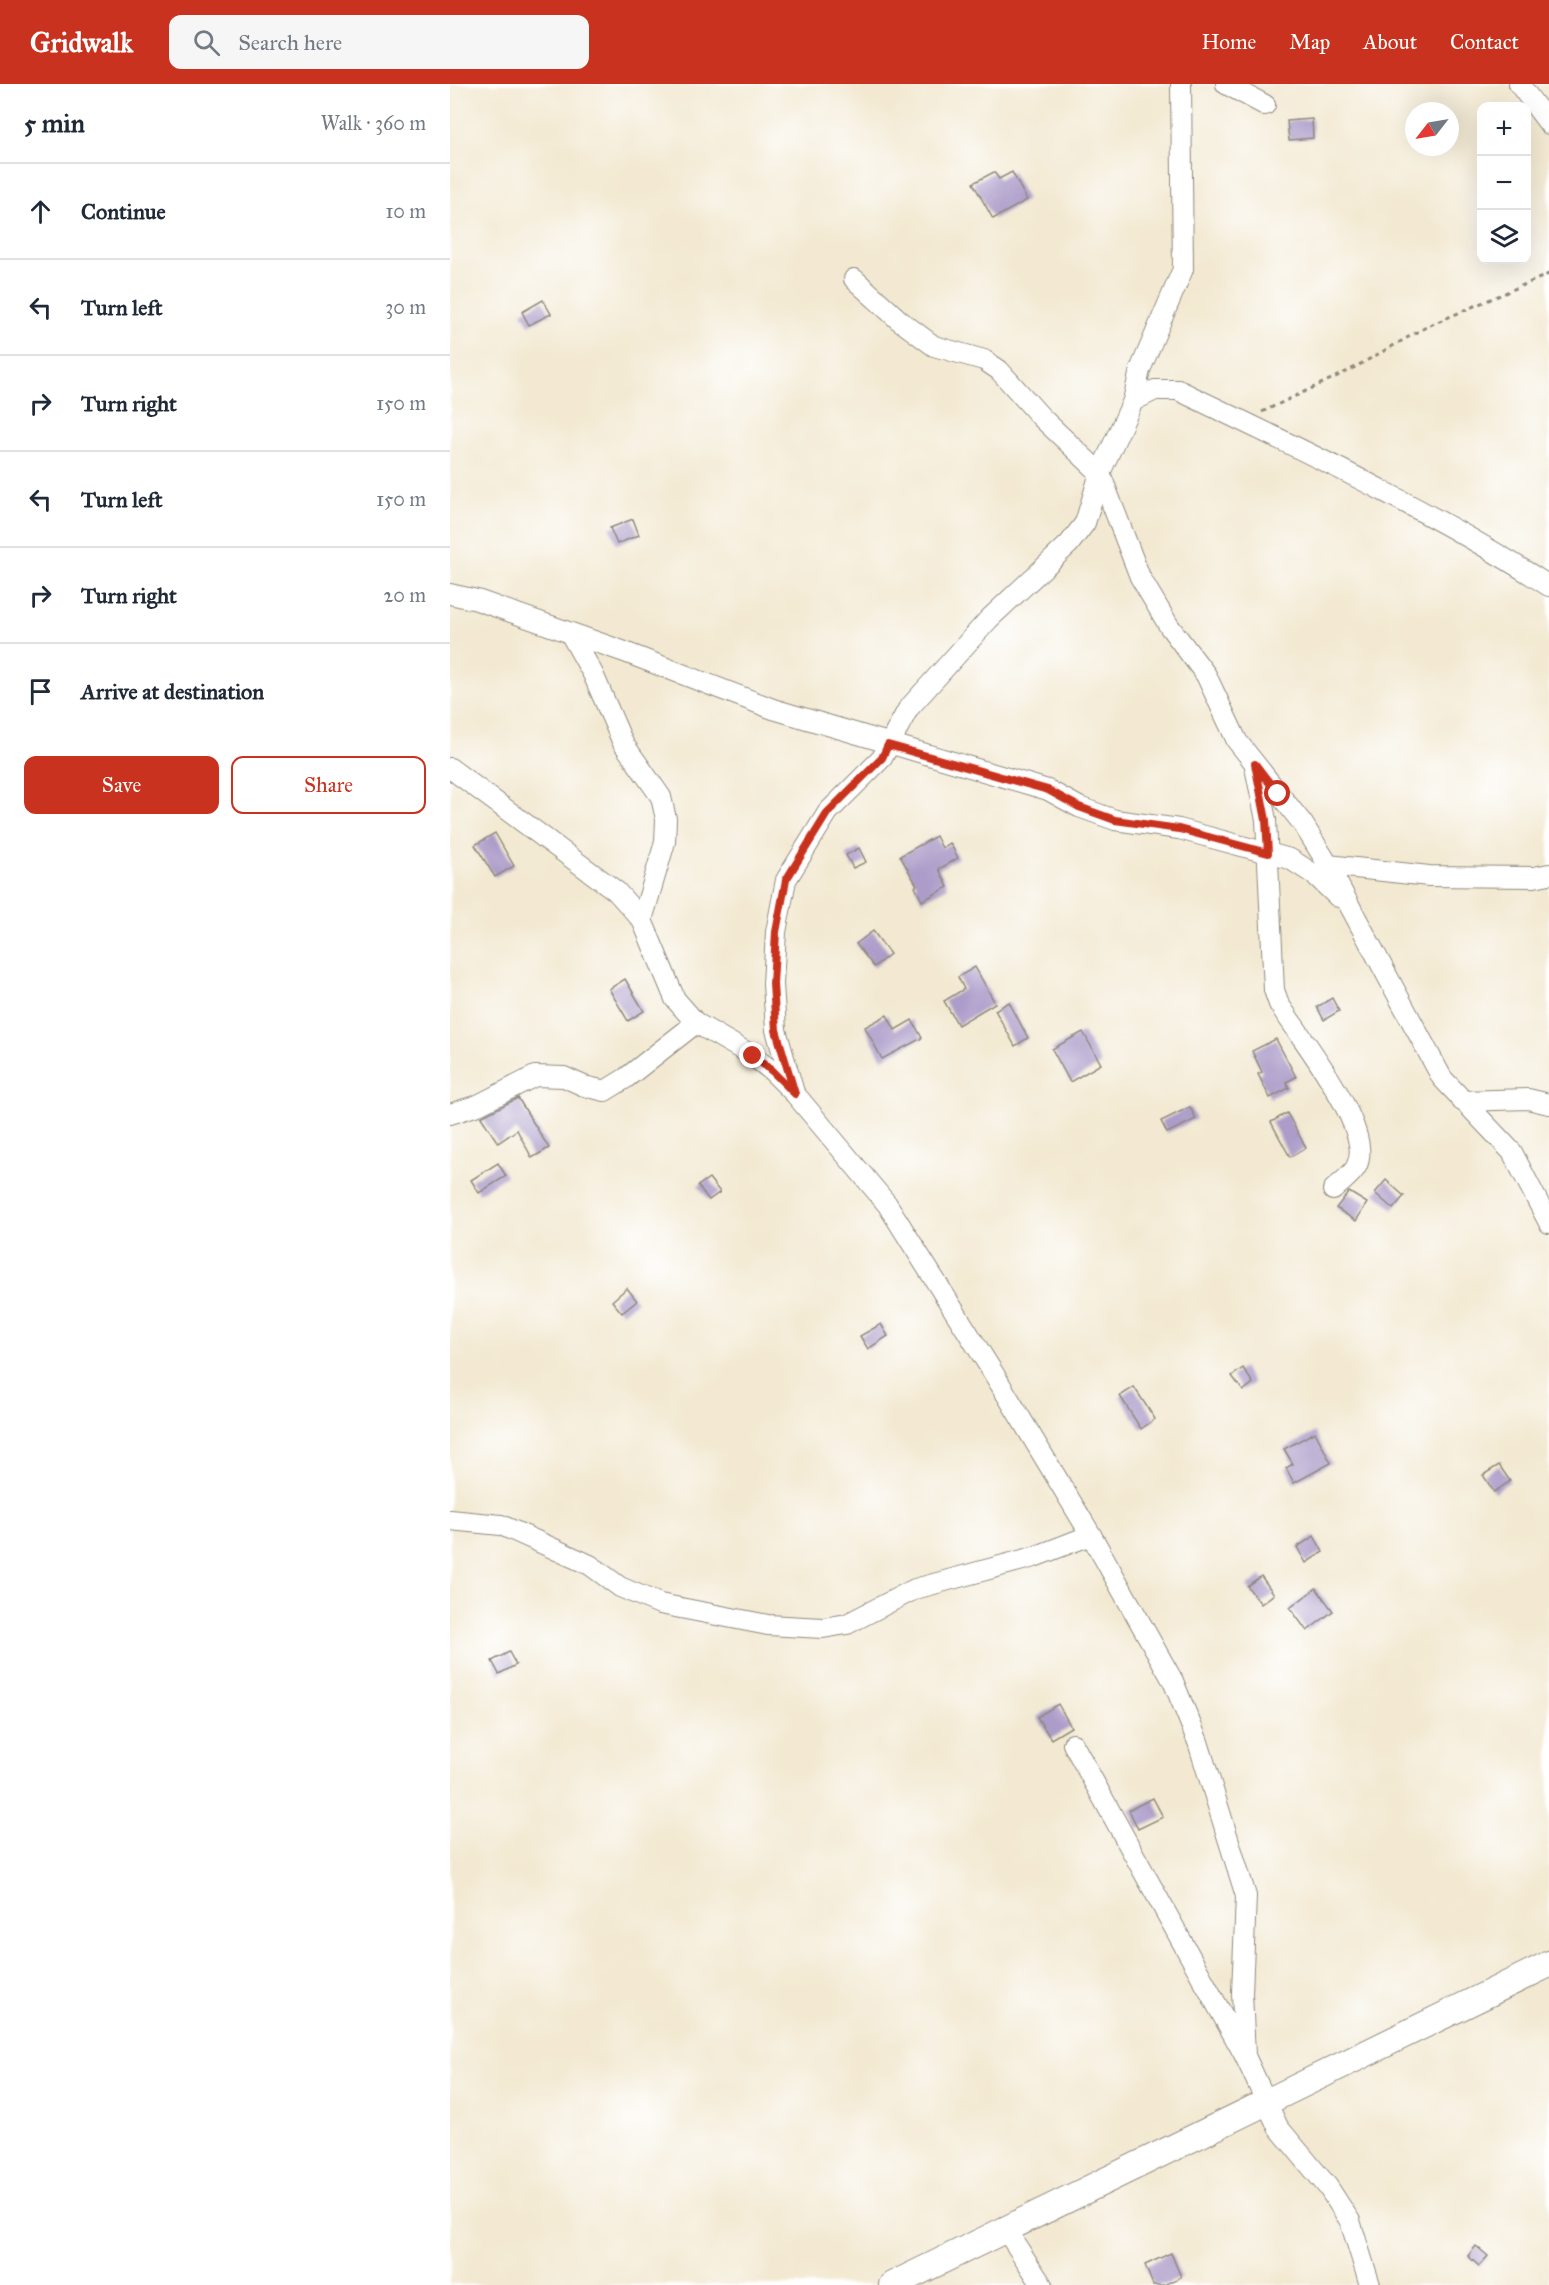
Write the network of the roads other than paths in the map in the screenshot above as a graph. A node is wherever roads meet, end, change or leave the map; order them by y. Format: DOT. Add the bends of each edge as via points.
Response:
graph roads {
  1 [pos="1181,84"];
  2 [pos="1226,84"];
  3 [pos="1519,84"];
  4 [pos="1265,105"];
  5 [pos="1549,124"];
  6 [pos="854,279"];
  7 [pos="1133,401"];
  8 [pos="1100,473"];
  9 [pos="1549,586"];
  10 [pos="450,594"];
  11 [pos="570,633"];
  12 [pos="888,745"];
  13 [pos="1255,764"];
  14 [pos="450,768"];
  15 [pos="1268,853"];
  16 [pos="1328,865"];
  17 [pos="1549,874"];
  18 [pos="1348,907"];
  19 [pos="642,920"];
  20 [pos="696,1023"];
  21 [pos="795,1094"];
  22 [pos="1462,1101"];
  23 [pos="1549,1104"];
  24 [pos="450,1114"];
  25 [pos="1333,1190"];
  26 [pos="1549,1223"];
  27 [pos="450,1520"];
  28 [pos="1091,1535"];
  29 [pos="1073,1744"];
  30 [pos="1549,1964"];
  31 [pos="1245,2056"];
  32 [pos="1267,2102"];
  33 [pos="1236,2117"];
  34 [pos="1278,2127"];
  35 [pos="1006,2230"];
  36 [pos="892,2285"];
  37 [pos="1042,2285"];
  38 [pos="1370,2285"];
  1 -- 7 [label="street" via="1183,269 1140,370"];
  2 -- 4 [label="street"];
  3 -- 5 [label="street"];
  6 -- 8 [label="street" via="898,320 934,346 984,360 999,370"];
  7 -- 8 [label="street"];
  7 -- 9 [label="street" via="1155,390 1178,390 1349,472 1493,550"];
  8 -- 12 [label="street" via="1085,523 1069,544 989,619 908,709"];
  8 -- 13 [label="street" via="1140,577 1169,626 1206,675 1237,741"];
  10 -- 11 [label="street"];
  11 -- 12 [label="street" via="773,709"];
  11 -- 19 [label="street" via="623,743 649,777 663,808 665,842"];
  12 -- 15 [label="street" via="1048,790 1115,820 1179,829"];
  12 -- 21 [label="street" via="882,758 828,812 786,880 776,932 773,984 776,1030"];
  13 -- 15 [label="street"];
  13 -- 16 [label="street" via="1303,824"];
  14 -- 19 [label="street" via="616,891"];
  15 -- 18 [label="street" via="1290,859 1315,875"];
  15 -- 25 [label="street" via="1274,990 1279,1004 1351,1114 1360,1138 1357,1167"];
  16 -- 17 [label="street" via="1429,876"];
  16 -- 18 [label="street"];
  18 -- 22 [label="street" via="1442,1078"];
  19 -- 20 [label="street" via="675,999"];
  20 -- 21 [label="street" via="753,1056"];
  20 -- 24 [label="street" via="605,1091 564,1077 535,1076 478,1105"];
  21 -- 28 [label="street" via="887,1204"];
  22 -- 23 [label="street" via="1528,1099"];
  22 -- 26 [label="street" via="1512,1152"];
  27 -- 28 [label="street" via="501,1525 590,1565 620,1587 660,1605 768,1625 823,1628 847,1624 915,1589 1034,1557"];
  28 -- 31 [label="street" via="1173,1681 1198,1742 1246,1896 1242,1993"];
  29 -- 31 [label="street"];
  30 -- 32 [label="street"];
  31 -- 32 [label="street"];
  32 -- 33 [label="street"];
  32 -- 34 [label="street"];
  33 -- 34 [label="street"];
  33 -- 35 [label="street"];
  34 -- 38 [label="street" via="1350,2220"];
  35 -- 36 [label="street"];
  35 -- 37 [label="street"];
}
